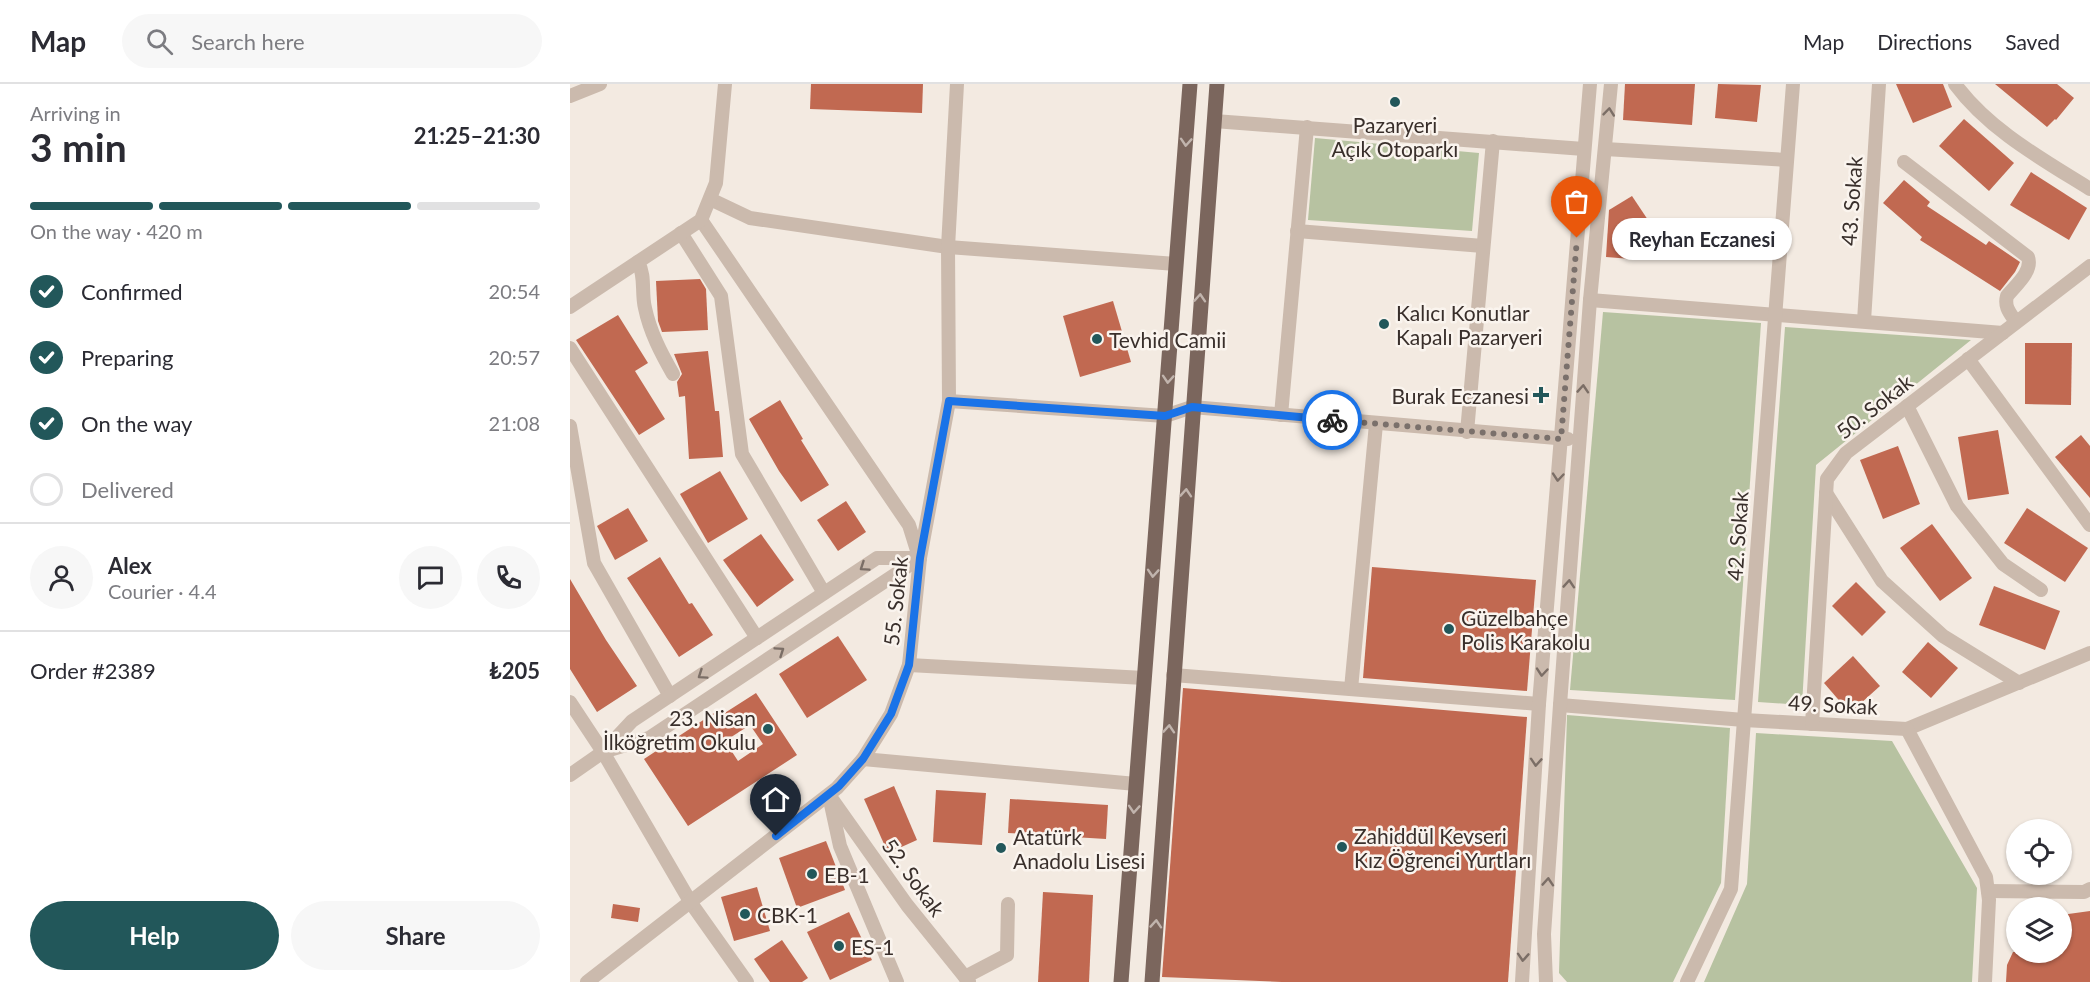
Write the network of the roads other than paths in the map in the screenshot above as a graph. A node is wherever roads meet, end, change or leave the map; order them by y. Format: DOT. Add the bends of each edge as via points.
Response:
graph roads {
  1 [pos="600,84"];
  2 [pos="725,84"];
  3 [pos="957,84"];
  4 [pos="1190,84"];
  5 [pos="1217,84"];
  6 [pos="1590,84"];
  7 [pos="1611,84"];
  8 [pos="1793,84"];
  9 [pos="1879,84"];
  10 [pos="1956,84"];
  11 [pos="570,96"];
  12 [pos="1214,121"];
  13 [pos="1307,128"];
  14 [pos="1493,141"];
  15 [pos="1584,149"];
  16 [pos="1605,149"];
  17 [pos="1787,160"];
  18 [pos="1904,162"];
  19 [pos="2090,189"];
  20 [pos="710,199"];
  21 [pos="701,220"];
  22 [pos="1298,231"];
  23 [pos="681,233"];
  24 [pos="1484,246"];
  25 [pos="948,247"];
  26 [pos="638,262"];
  27 [pos="1176,264"];
  28 [pos="2090,266"];
  29 [pos="1590,300"];
  30 [pos="570,307"];
  31 [pos="1775,314"];
  32 [pos="1864,321"];
  33 [pos="2016,322"];
  34 [pos="2003,333"];
  35 [pos="570,348"];
  36 [pos="1968,359"];
  37 [pos="674,374"];
  38 [pos="949,401"];
  39 [pos="1907,406"];
  40 [pos="1192,407"];
  41 [pos="1281,415"];
  42 [pos="1165,416"];
  43 [pos="1376,424"];
  44 [pos="570,426"];
  45 [pos="1467,432"];
  46 [pos="1561,439"];
  47 [pos="1579,440"];
  48 [pos="1826,493"];
  49 [pos="2090,525"];
  50 [pos="920,558"];
  51 [pos="2042,590"];
  52 [pos="824,593"];
  53 [pos="757,638"];
  54 [pos="2090,653"];
  55 [pos="909,665"];
  56 [pos="1173,675"];
  57 [pos="1144,678"];
  58 [pos="2019,683"];
  59 [pos="1351,689"];
  60 [pos="670,696"];
  61 [pos="570,702"];
  62 [pos="1539,704"];
  63 [pos="1560,705"];
  64 [pos="1744,720"];
  65 [pos="1812,724"];
  66 [pos="1907,729"];
  67 [pos="603,752"];
  68 [pos="863,759"];
  69 [pos="570,775"];
  70 [pos="1136,784"];
  71 [pos="829,795"];
  72 [pos="2090,889"];
  73 [pos="1988,891"];
  74 [pos="691,903"];
  75 [pos="1008,904"];
  76 [pos="967,980"];
  77 [pos="587,982"];
  78 [pos="747,982"];
  79 [pos="897,982"];
  80 [pos="1121,982"];
  81 [pos="1152,982"];
  82 [pos="1522,982"];
  83 [pos="1546,982"];
  84 [pos="1687,982"];
  85 [pos="1985,982"];
  1 -- 11 [label="street"];
  2 -- 20 [label="street" via="716,183"];
  3 -- 25 [label="street, 55. Sokak"];
  4 -- 27 [label="main road, one-way"];
  5 -- 12 [label="main road"];
  6 -- 15 [label="street"];
  16 -- 7 [label="street, one-way"];
  8 -- 17 [label="street, 42. Sokak"];
  9 -- 32 [label="street, 43. Sokak"];
  10 -- 19 [label="street" via="1981,115"];
  12 -- 13 [label="street"];
  40 -- 12 [label="main road, one-way"];
  13 -- 14 [label="street"];
  13 -- 22 [label="street"];
  14 -- 15 [label="street"];
  14 -- 24 [label="street"];
  15 -- 46 [label="street"];
  16 -- 17 [label="street"];
  16 -- 29 [label="street"];
  17 -- 31 [label="street, 42. Sokak"];
  18 -- 33 [label="street" via="2028,257 2028,270 2006,300"];
  20 -- 21 [label="street"];
  20 -- 25 [label="street" via="750,218"];
  21 -- 23 [label="street"];
  21 -- 50 [label="street" via="909,525"];
  22 -- 24 [label="street"];
  22 -- 41 [label="street"];
  23 -- 26 [label="street"];
  23 -- 52 [label="street" via="721,296 742,454"];
  24 -- 45 [label="street"];
  25 -- 27 [label="street"];
  25 -- 38 [label="street, 55. Sokak"];
  26 -- 30 [label="street"];
  26 -- 37 [label="street" via="654,339"];
  27 -- 42 [label="main road, one-way"];
  28 -- 33 [label="street, 50. Sokak"];
  29 -- 31 [label="street"];
  47 -- 29 [label="street, one-way"];
  31 -- 32 [label="street"];
  31 -- 64 [label="street, 42. Sokak"];
  32 -- 34 [label="street"];
  33 -- 34 [label="street, 50. Sokak"];
  34 -- 36 [label="street, 50. Sokak"];
  35 -- 53 [label="street"];
  36 -- 39 [label="street, 50. Sokak"];
  36 -- 49 [label="street"];
  38 -- 42 [label="street"];
  38 -- 50 [label="street, 55. Sokak"];
  39 -- 48 [label="street, 50. Sokak" via="1846,453 1827,479"];
  39 -- 51 [label="street" via="1957,506 2003,564"];
  40 -- 41 [label="street"];
  40 -- 42 [label="street"];
  56 -- 40 [label="main road, one-way"];
  41 -- 43 [label="street"];
  42 -- 57 [label="main road, one-way"];
  43 -- 45 [label="street"];
  43 -- 59 [label="street"];
  44 -- 60 [label="street" via="594,563"];
  45 -- 46 [label="street"];
  46 -- 47 [label="street"];
  46 -- 62 [label="street, one-way"];
  63 -- 47 [label="street, one-way"];
  48 -- 58 [label="street" via="1882,581 1943,636"];
  48 -- 65 [label="street, 50. Sokak"];
  50 -- 52 [label="street, one-way" via="877,558"];
  50 -- 55 [label="street, 55. Sokak"];
  67 -- 50 [label="street, one-way" via="649,738"];
  52 -- 53 [label="street"];
  53 -- 60 [label="street, one-way"];
  54 -- 58 [label="street, 49. Sokak"];
  55 -- 57 [label="street"];
  55 -- 68 [label="street, 55. Sokak" via="891,714"];
  56 -- 59 [label="street"];
  81 -- 56 [label="main road, one-way"];
  57 -- 70 [label="main road"];
  58 -- 66 [label="street, 49. Sokak"];
  59 -- 62 [label="street"];
  60 -- 67 [label="street" via="632,721"];
  61 -- 67 [label="street"];
  62 -- 82 [label="street, one-way"];
  63 -- 64 [label="street, 49. Sokak"];
  83 -- 63 [label="street, one-way" via="1544,934"];
  64 -- 65 [label="street, 49. Sokak"];
  64 -- 84 [label="street, 42. Sokak" via="1731,889"];
  65 -- 66 [label="street, 49. Sokak"];
  66 -- 73 [label="street" via="1986,877"];
  67 -- 69 [label="street"];
  67 -- 74 [label="street"];
  68 -- 70 [label="street"];
  68 -- 71 [label="street, 55. Sokak"];
  70 -- 80 [label="main road, one-way"];
  71 -- 74 [label="street, 55. Sokak"];
  71 -- 76 [label="street, 52. Sokak" via="907,905"];
  71 -- 79 [label="street" via="840,846"];
  72 -- 73 [label="street"];
  73 -- 85 [label="street"];
  74 -- 77 [label="street, 55. Sokak"];
  74 -- 78 [label="street"];
  75 -- 76 [label="street" via="1007,955"];
}
